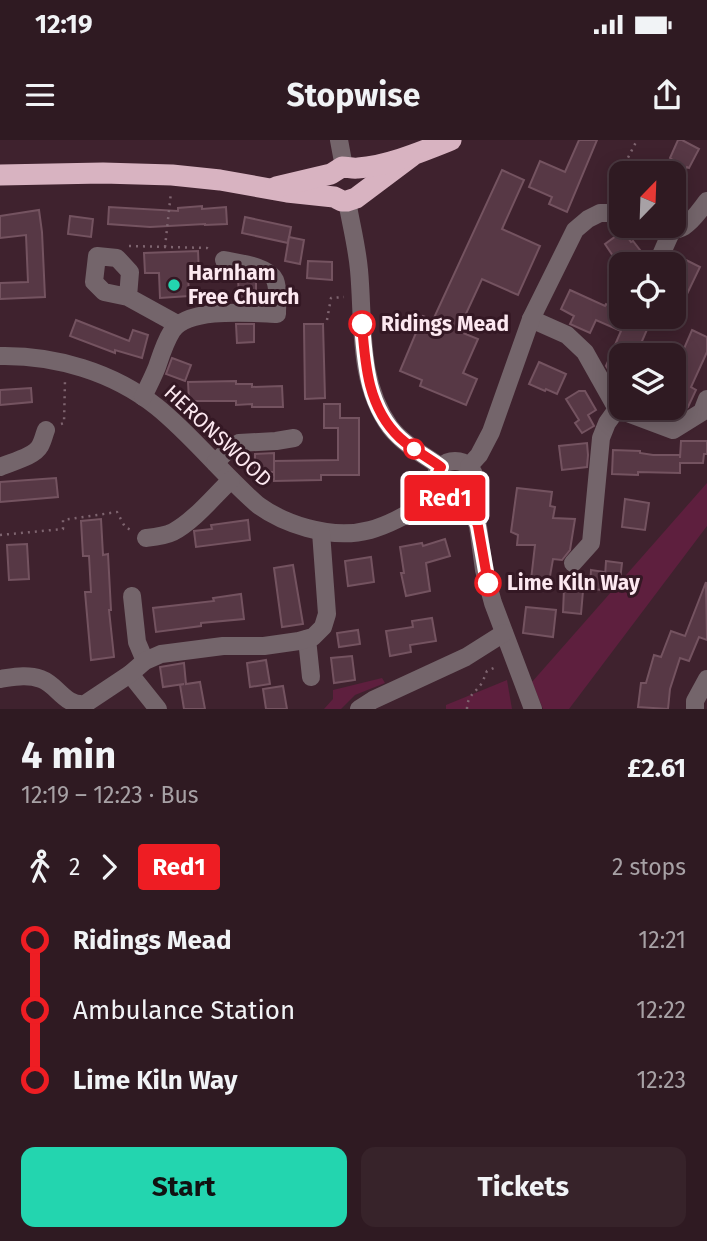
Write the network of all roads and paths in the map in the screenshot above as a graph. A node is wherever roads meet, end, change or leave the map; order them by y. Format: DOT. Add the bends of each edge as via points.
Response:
graph roads {
  1 [pos="339,140"];
  2 [pos="451,140"];
  3 [pos="637,140"];
  4 [pos="412,156"];
  5 [pos="343,170"];
  6 [pos="172,175"];
  7 [pos="0,176"];
  8 [pos="268,188"];
  9 [pos="347,197"];
  10 [pos="707,201"];
  11 [pos="600,213"];
  12 [pos="609,213"];
  13 [pos="686,226"];
  14 [pos="165,247"];
  15 [pos="117,258"];
  16 [pos="224,260"];
  17 [pos="361,296"];
  18 [pos="128,297"];
  19 [pos="531,319"];
  20 [pos="327,320"];
  21 [pos="177,324"];
  22 [pos="0,356"];
  23 [pos="65,363"];
  24 [pos="609,395"];
  25 [pos="143,397"];
  26 [pos="707,399"];
  27 [pos="609,420"];
  28 [pos="646,420"];
  29 [pos="46,430"];
  30 [pos="294,438"];
  31 [pos="215,463"];
  32 [pos="469,466"];
  33 [pos="0,467"];
  34 [pos="441,467"];
  35 [pos="231,480"];
  36 [pos="441,495"];
  37 [pos="467,497"];
  38 [pos="321,532"];
  39 [pos="0,535"];
  40 [pos="146,538"];
  41 [pos="573,563"];
  42 [pos="132,596"];
  43 [pos="504,633"];
  44 [pos="307,639"];
  45 [pos="514,659"];
  46 [pos="145,661"];
  47 [pos="130,674"];
  48 [pos="311,677"];
  49 [pos="0,679"];
  50 [pos="707,679"];
  51 [pos="158,709"];
  52 [pos="359,709"];
  53 [pos="467,709"];
  54 [pos="533,709"];
  55 [pos="695,709"];
  1 -- 5 [label="street"];
  2 -- 4 [label="highway"];
  3 -- 11 [label="path"];
  4 -- 5 [label="highway"];
  4 -- 9 [label="highway"];
  5 -- 8 [label="highway"];
  5 -- 9 [label="highway" via="328,186"];
  5 -- 9 [label="highway" via="361,176 362,181 362,190"];
  6 -- 7 [label="highway"];
  6 -- 8 [label="highway"];
  6 -- 14 [label="path"];
  8 -- 9 [label="highway"];
  9 -- 17 [label="street"];
  10 -- 13 [label="street"];
  11 -- 12 [label="street"];
  11 -- 19 [label="street" via="575,230"];
  14 -- 15 [label="path" via="118,246"];
  14 -- 16 [label="path" via="207,248"];
  15 -- 18 [label="street" via="130,272"];
  15 -- 18 [label="street" via="97,256 94,282 104,292"];
  16 -- 21 [label="street" via="272,275 277,314 204,315"];
  17 -- 20 [label="path" via="331,298"];
  17 -- 34 [label="street" via="368,380 379,408 402,439"];
  18 -- 21 [label="street"];
  19 -- 24 [label="street" via="567,335 585,352"];
  19 -- 32 [label="street" via="491,432"];
  21 -- 25 [label="street"];
  22 -- 23 [label="street, HERONSWOOD"];
  23 -- 25 [label="street, HERONSWOOD" via="99,374"];
  23 -- 29 [label="path" via="64,423"];
  25 -- 31 [label="street, HERONSWOOD"];
  26 -- 28 [label="street" via="702,412 673,430"];
  27 -- 41 [label="street" via="601,438 591,543"];
  29 -- 33 [label="street" via="34,453"];
  30 -- 31 [label="street" via="239,443"];
  31 -- 35 [label="street, HERONSWOOD"];
  32 -- 34 [label="street" via="457,461"];
  32 -- 37 [label="street" via="475,482"];
  34 -- 36 [label="street" via="436,478"];
  35 -- 38 [label="street, HERONSWOOD" via="273,515"];
  35 -- 40 [label="street" via="184,525 172,533"];
  36 -- 37 [label="street" via="451,500"];
  36 -- 38 [label="street, HERONSWOOD" via="376,529"];
  37 -- 43 [label="street"];
  38 -- 44 [label="street" via="327,614 323,627"];
  39 -- 40 [label="path" via="63,529 63,520 117,512 125,527"];
  42 -- 46 [label="street" via="137,642"];
  43 -- 45 [label="street"];
  43 -- 52 [label="street" via="466,657"];
  44 -- 46 [label="street" via="264,646 206,647"];
  44 -- 48 [label="street"];
  45 -- 53 [label="path" via="486,671 470,695"];
  45 -- 54 [label="street"];
  46 -- 47 [label="street"];
  47 -- 49 [label="street" via="79,705 44,680 29,676"];
  47 -- 51 [label="street"];
  50 -- 55 [label="street"];
}
